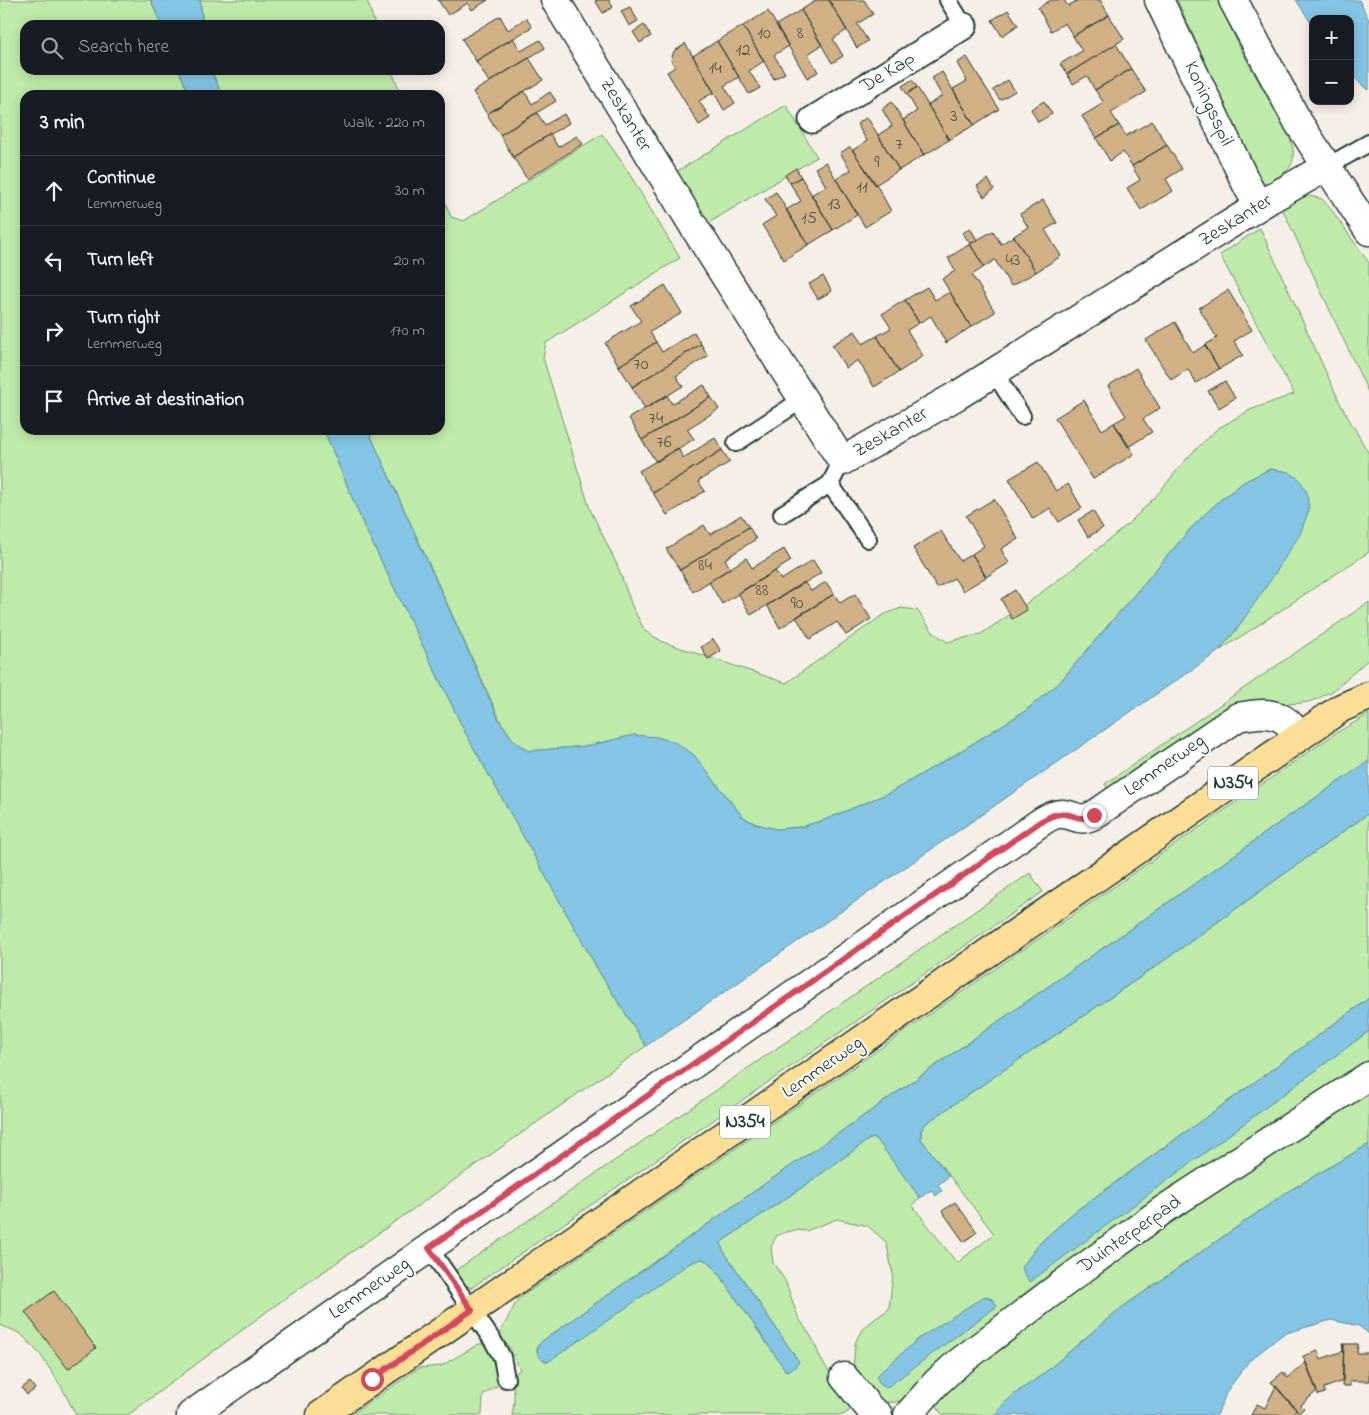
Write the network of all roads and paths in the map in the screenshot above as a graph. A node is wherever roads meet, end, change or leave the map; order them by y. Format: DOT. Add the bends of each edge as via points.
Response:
graph roads {
  1 [pos="555,0"];
  2 [pos="948,0"];
  3 [pos="1159,0"];
  4 [pos="1233,0"];
  5 [pos="964,26"];
  6 [pos="812,120"];
  7 [pos="1369,142"];
  8 [pos="1326,168"];
  9 [pos="1259,206"];
  10 [pos="1369,231"];
  11 [pos="994,372"];
  12 [pos="803,399"];
  13 [pos="1022,416"];
  14 [pos="736,443"];
  15 [pos="836,472"];
  16 [pos="782,514"];
  17 [pos="868,539"];
  18 [pos="1369,678"];
  19 [pos="1369,696"];
  20 [pos="1341,708"];
  21 [pos="1299,737"];
  22 [pos="1369,1076"];
  23 [pos="429,1248"];
  24 [pos="472,1310"];
  25 [pos="844,1377"];
  26 [pos="506,1379"];
  27 [pos="191,1415"];
  28 [pos="321,1415"];
  29 [pos="878,1415"];
  30 [pos="908,1415"];
  1 -- 12 [label="street, Zeskanter"];
  2 -- 5 [label="lane"];
  3 -- 9 [label="street, Koningsspil"];
  4 -- 8 [label="street"];
  5 -- 6 [label="street, De Kap"];
  7 -- 8 [label="lane"];
  8 -- 9 [label="street, Zeskanter"];
  8 -- 10 [label="street"];
  9 -- 11 [label="street, Zeskanter"];
  11 -- 13 [label="lane"];
  11 -- 15 [label="street, Zeskanter"];
  12 -- 14 [label="lane"];
  12 -- 15 [label="street, Zeskanter"];
  15 -- 16 [label="lane"];
  15 -- 17 [label="lane"];
  18 -- 20 [label="main road, Lemmerweg / N354"];
  19 -- 20 [label="main road, Lemmerweg / N354"];
  20 -- 21 [label="main road, Lemmerweg / N354"];
  21 -- 23 [label="street, Lemmerweg" via="1289,723 1278,717 1258,713 1238,717 1094,815 1082,819 1061,814 1046,819"];
  21 -- 24 [label="main road, Lemmerweg / N354"];
  22 -- 30 [label="street, Duinterperpad" via="1121,1240 957,1364"];
  23 -- 24 [label="lane"];
  23 -- 27 [label="street, Lemmerweg"];
  24 -- 26 [label="lane" via="498,1348"];
  24 -- 28 [label="main road, Lemmerweg / N354"];
  25 -- 29 [label="street"];
}
